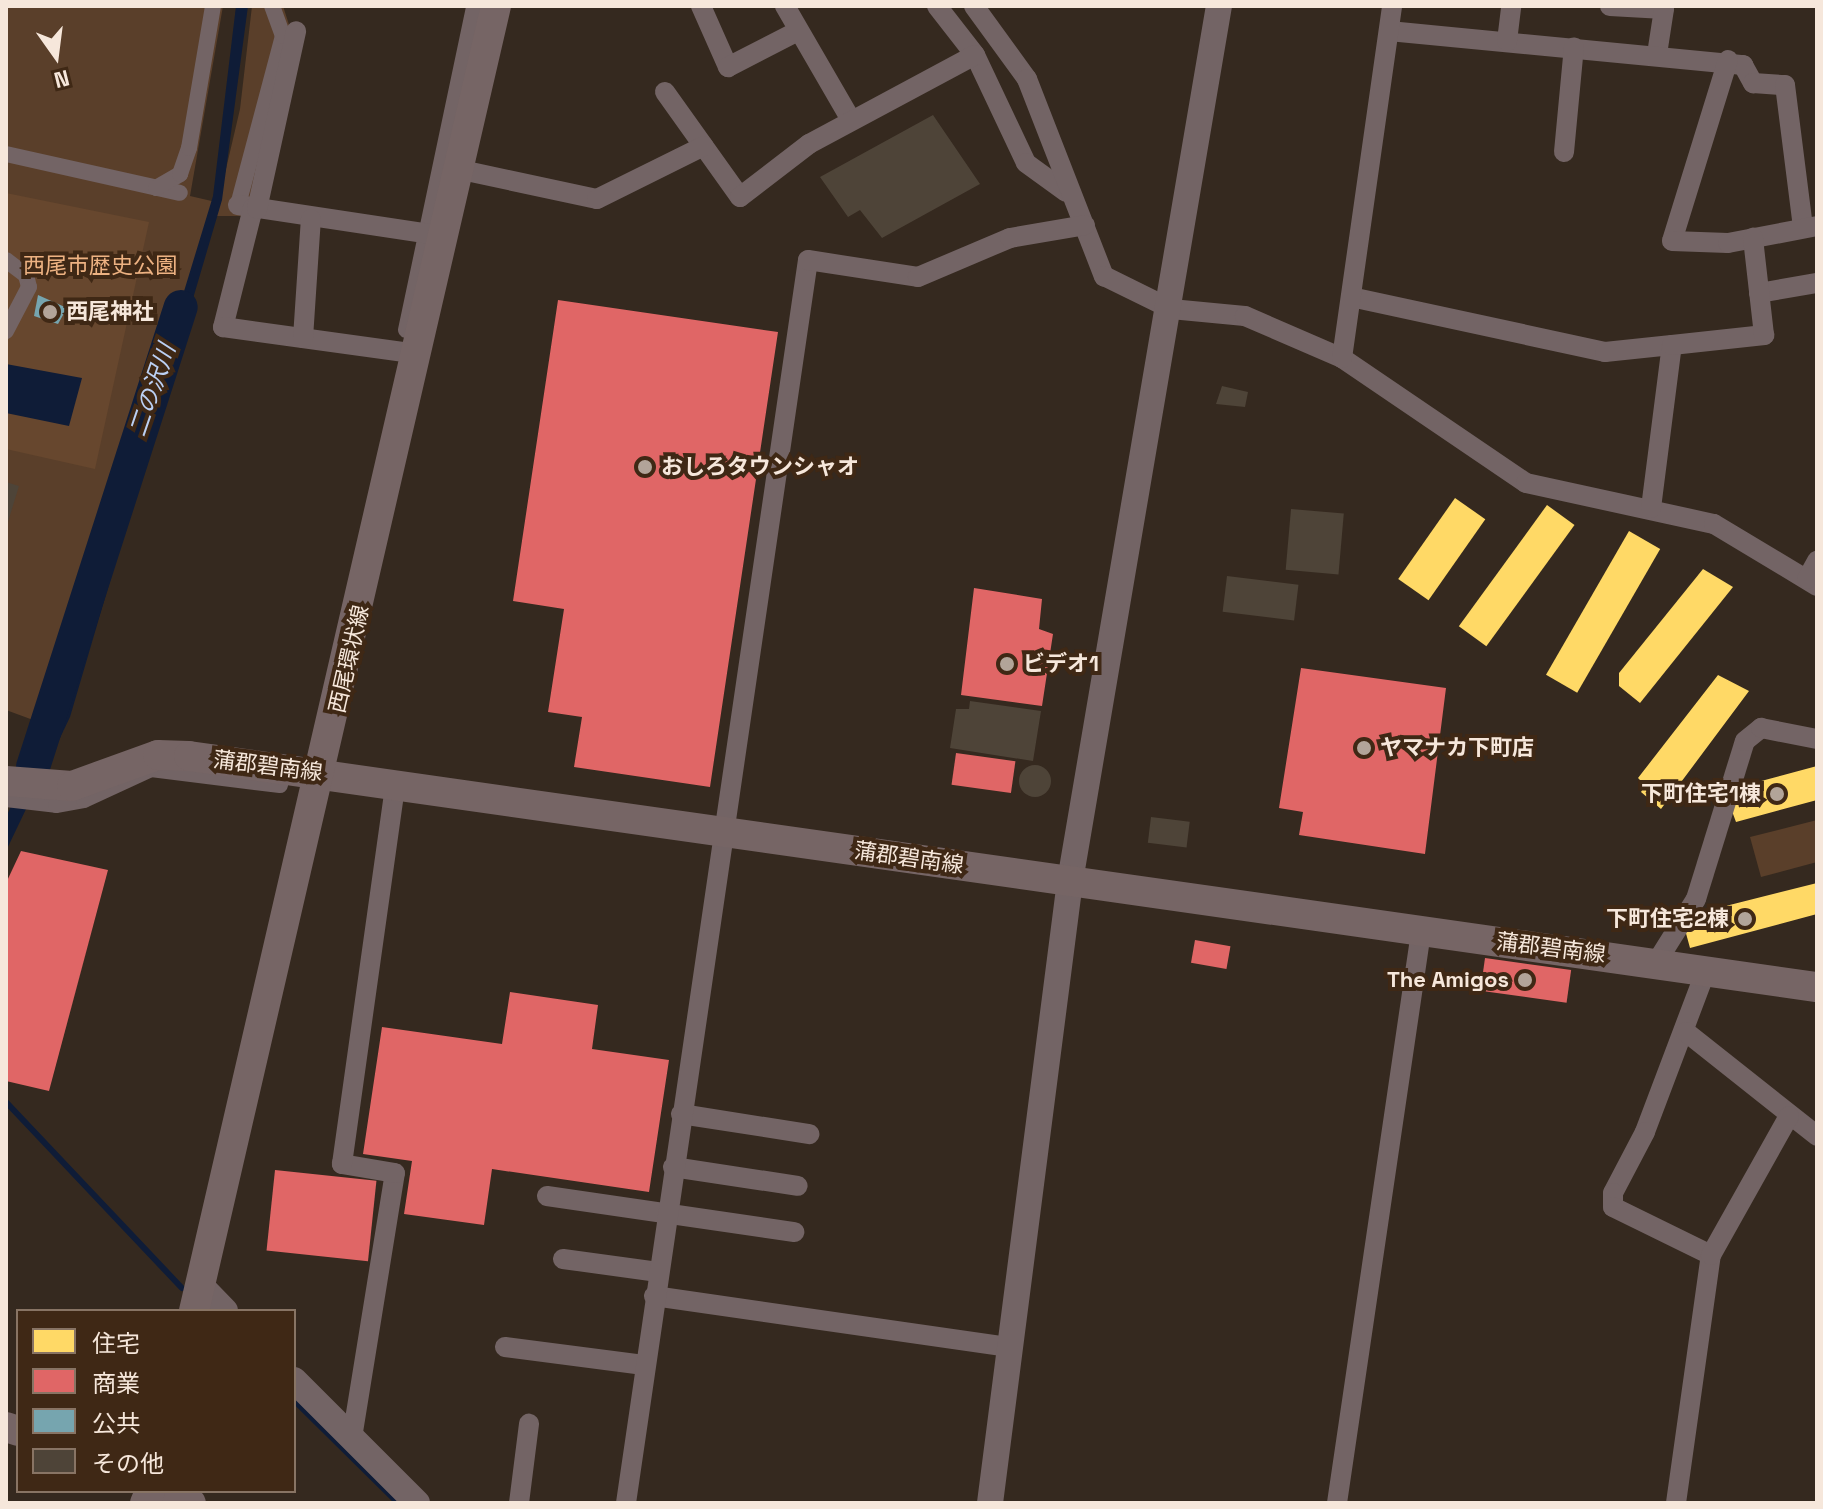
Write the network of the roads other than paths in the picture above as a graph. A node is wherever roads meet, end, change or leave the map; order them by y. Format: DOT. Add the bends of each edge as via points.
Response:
graph roads {
  1 [pos="213,6"];
  2 [pos="272,6"];
  3 [pos="474,6"];
  4 [pos="496,6"];
  5 [pos="701,6"];
  6 [pos="785,6"];
  7 [pos="937,6"];
  8 [pos="974,6"];
  9 [pos="1219,6"];
  10 [pos="1392,6"];
  11 [pos="1511,6"];
  12 [pos="1610,6"];
  13 [pos="296,31"];
  14 [pos="798,31"];
  15 [pos="1389,31"];
  16 [pos="1507,41"];
  17 [pos="1574,47"];
  18 [pos="1657,54"];
  19 [pos="975,55"];
  20 [pos="1728,60"];
  21 [pos="665,92"];
  22 [pos="851,120"];
  23 [pos="704,146"];
  24 [pos="1564,152"];
  25 [pos="6,154"];
  26 [pos="457,169"];
  27 [pos="156,188"];
  28 [pos="1066,192"];
  29 [pos="180,193"];
  30 [pos="250,207"];
  31 [pos="311,219"];
  32 [pos="1085,225"];
  33 [pos="1810,227"];
  34 [pos="435,235"];
  35 [pos="1753,238"];
  36 [pos="6,260"];
  37 [pos="1817,283"];
  38 [pos="1759,293"];
  39 [pos="1351,297"];
  40 [pos="1171,309"];
  41 [pos="6,331"];
  42 [pos="303,338"];
  43 [pos="411,345"];
  44 [pos="1672,345"];
  45 [pos="1342,358"];
  46 [pos="1651,508"];
  47 [pos="1817,561"];
  48 [pos="1812,582"];
  49 [pos="1817,739"];
  50 [pos="7,773"];
  51 [pos="324,773"];
  52 [pos="396,782"];
  53 [pos="280,785"];
  54 [pos="6,799"];
  55 [pos="722,831"];
  56 [pos="1070,881"];
  57 [pos="1421,932"];
  58 [pos="1656,963"];
  59 [pos="1705,973"];
  60 [pos="1817,987"];
  61 [pos="1686,1032"];
  62 [pos="681,1114"];
  63 [pos="1789,1116"];
  64 [pos="809,1134"];
  65 [pos="1817,1136"];
  66 [pos="673,1167"];
  67 [pos="798,1186"];
  68 [pos="547,1196"];
  69 [pos="666,1212"];
  70 [pos="794,1232"];
  71 [pos="1711,1255"];
  72 [pos="563,1259"];
  73 [pos="658,1272"];
  74 [pos="654,1296"];
  75 [pos="197,1298"];
  76 [pos="221,1309"];
  77 [pos="505,1347"];
  78 [pos="1009,1347"];
  79 [pos="644,1365"];
  80 [pos="296,1382"];
  81 [pos="529,1424"];
  82 [pos="352,1438"];
  83 [pos="173,1493"];
  84 [pos="191,1503"];
  85 [pos="417,1503"];
  86 [pos="519,1503"];
  87 [pos="626,1503"];
  88 [pos="990,1503"];
  89 [pos="1337,1503"];
  90 [pos="1676,1503"];
  1 -- 27 [label="street" via="189,148 180,174"];
  2 -- 30 [label="street" via="283,36"];
  3 -- 34 [label="street"];
  4 -- 26 [label="main road, 西尾環状線"];
  5 -- 14 [label="street" via="728,67"];
  6 -- 14 [label="street"];
  7 -- 19 [label="street"];
  8 -- 28 [label="street" via="1027,79"];
  9 -- 40 [label="street"];
  10 -- 15 [label="street"];
  11 -- 16 [label="street"];
  12 -- 18 [label="street" via="1664,9"];
  13 -- 30 [label="street"];
  14 -- 22 [label="street"];
  15 -- 16 [label="street"];
  15 -- 39 [label="street"];
  16 -- 17 [label="street"];
  17 -- 18 [label="street"];
  17 -- 24 [label="street"];
  18 -- 20 [label="street"];
  19 -- 22 [label="street"];
  19 -- 28 [label="street" via="1026,163"];
  20 -- 33 [label="street" via="1743,65 1753,83 1785,85"];
  20 -- 35 [label="street" via="1672,241"];
  21 -- 23 [label="street"];
  22 -- 23 [label="street" via="740,197"];
  23 -- 26 [label="street" via="610,198"];
  25 -- 27 [label="street"];
  26 -- 34 [label="main road, 西尾環状線"];
  27 -- 29 [label="street"];
  28 -- 32 [label="street"];
  30 -- 31 [label="street"];
  30 -- 42 [label="street" via="223,327"];
  31 -- 34 [label="street"];
  31 -- 42 [label="street"];
  32 -- 40 [label="street" via="1104,276"];
  32 -- 55 [label="street" via="1010,238 918,277 808,260"];
  33 -- 35 [label="street"];
  34 -- 43 [label="main road, 西尾環状線"];
  35 -- 38 [label="street"];
  36 -- 41 [label="street" via="26,275 29,287"];
  37 -- 38 [label="street"];
  38 -- 44 [label="street" via="1764,335"];
  39 -- 44 [label="street" via="1605,352"];
  39 -- 45 [label="street"];
  40 -- 45 [label="street" via="1245,316"];
  40 -- 56 [label="street"];
  42 -- 43 [label="street"];
  43 -- 51 [label="main road, 西尾環状線"];
  44 -- 46 [label="street"];
  45 -- 46 [label="street" via="1526,483"];
  46 -- 48 [label="street" via="1728,531"];
  47 -- 48 [label="street"];
  49 -- 58 [label="street" via="1761,728 1745,741 1696,899"];
  50 -- 51 [label="main road, 蒲郡碧南線" via="72,786 158,755"];
  51 -- 52 [label="main road, 蒲郡碧南線"];
  51 -- 75 [label="main road, 西尾環状線"];
  52 -- 55 [label="main road, 蒲郡碧南線"];
  52 -- 82 [label="street" via="342,1164 395,1173"];
  53 -- 54 [label="street" via="151,769 84,800 56,805"];
  55 -- 56 [label="main road, 蒲郡碧南線"];
  55 -- 62 [label="street"];
  56 -- 57 [label="main road, 蒲郡碧南線"];
  56 -- 78 [label="street"];
  57 -- 58 [label="main road, 蒲郡碧南線"];
  57 -- 89 [label="street"];
  58 -- 59 [label="main road, 蒲郡碧南線"];
  59 -- 60 [label="main road, 蒲郡碧南線"];
  59 -- 61 [label="street"];
  61 -- 63 [label="street"];
  61 -- 71 [label="street" via="1613,1193 1613,1207"];
  62 -- 64 [label="street"];
  62 -- 66 [label="street"];
  63 -- 65 [label="street"];
  63 -- 71 [label="street"];
  66 -- 67 [label="street"];
  66 -- 69 [label="street"];
  68 -- 69 [label="street"];
  69 -- 70 [label="street"];
  69 -- 73 [label="street"];
  71 -- 90 [label="street"];
  72 -- 73 [label="street"];
  73 -- 74 [label="street"];
  74 -- 78 [label="street"];
  74 -- 79 [label="street"];
  75 -- 76 [label="street"];
  77 -- 79 [label="street"];
  78 -- 88 [label="street"];
  79 -- 87 [label="street"];
  80 -- 82 [label="street"];
  81 -- 86 [label="street"];
  82 -- 85 [label="street"];
  83 -- 84 [label="main road"];
}
